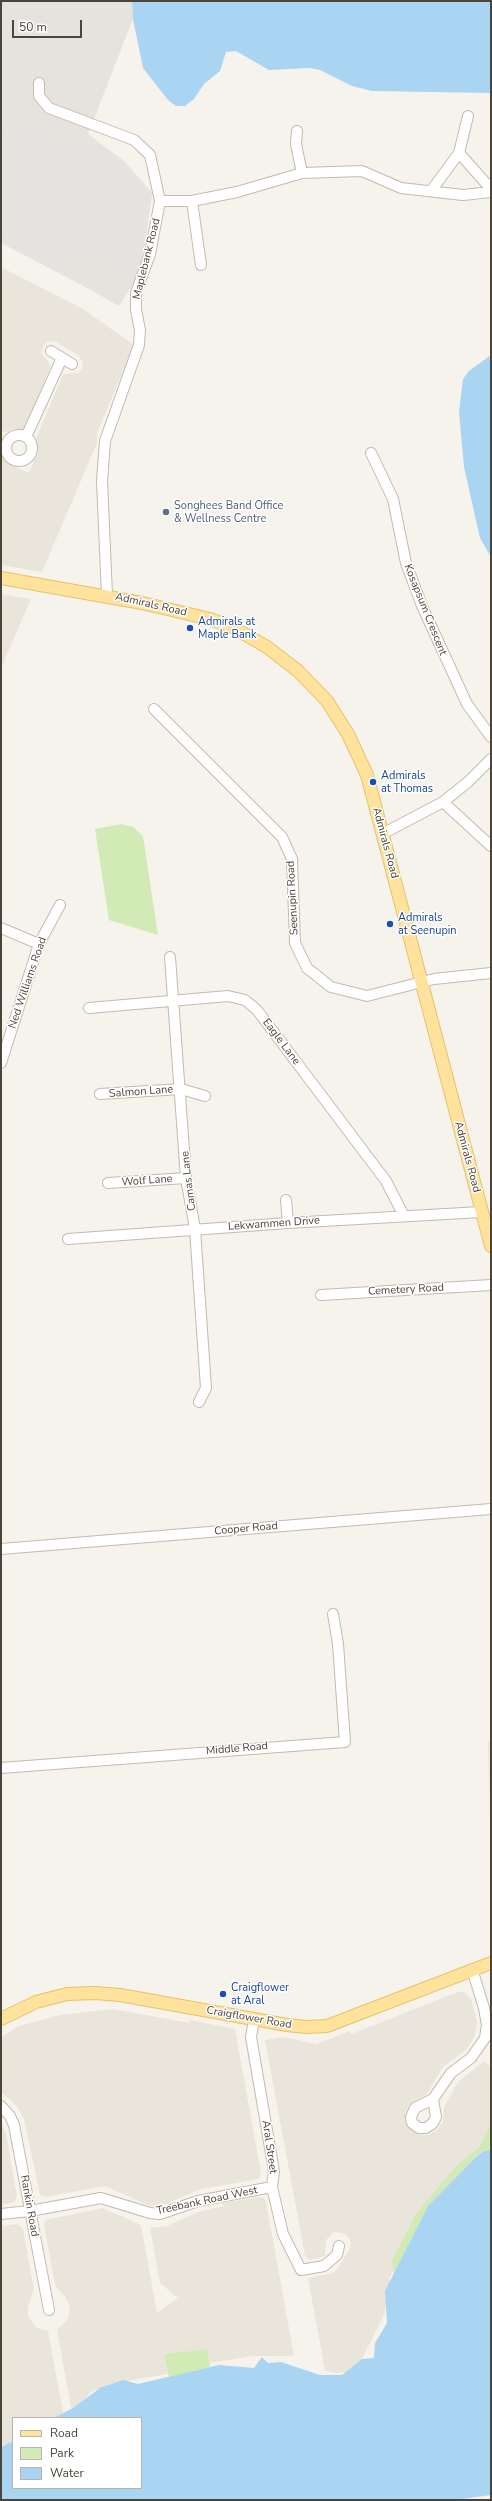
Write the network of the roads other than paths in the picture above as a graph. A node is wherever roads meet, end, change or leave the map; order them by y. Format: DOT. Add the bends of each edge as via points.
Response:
graph roads {
  1 [pos="39,83"];
  2 [pos="468,116"];
  3 [pos="297,131"];
  4 [pos="459,153"];
  5 [pos="302,174"];
  6 [pos="431,191"];
  7 [pos="491,191"];
  8 [pos="160,201"];
  9 [pos="192,201"];
  10 [pos="201,265"];
  11 [pos="51,351"];
  12 [pos="62,358"];
  13 [pos="72,364"];
  14 [pos="26,437"];
  15 [pos="4,442"];
  16 [pos="371,453"];
  17 [pos="1,578"];
  18 [pos="107,596"];
  19 [pos="154,709"];
  20 [pos="491,737"];
  21 [pos="491,759"];
  22 [pos="443,802"];
  23 [pos="384,833"];
  24 [pos="491,846"];
  25 [pos="60,905"];
  26 [pos="1,928"];
  27 [pos="39,944"];
  28 [pos="170,957"];
  29 [pos="491,973"];
  30 [pos="420,983"];
  31 [pos="174,1000"];
  32 [pos="89,1008"];
  33 [pos="1,1063"];
  34 [pos="181,1089"];
  35 [pos="100,1094"];
  36 [pos="205,1096"];
  37 [pos="186,1178"];
  38 [pos="108,1183"];
  39 [pos="286,1200"];
  40 [pos="481,1212"];
  41 [pos="404,1216"];
  42 [pos="288,1223"];
  43 [pos="195,1229"];
  44 [pos="68,1240"];
  45 [pos="491,1246"];
  46 [pos="491,1285"];
  47 [pos="321,1295"];
  48 [pos="199,1402"];
  49 [pos="491,1509"];
  50 [pos="1,1549"];
  51 [pos="333,1614"];
  52 [pos="1,1768"];
  53 [pos="491,1963"];
  54 [pos="472,1969"];
  55 [pos="2,2016"];
  56 [pos="254,2020"];
  57 [pos="433,2099"];
  58 [pos="1,2106"];
  59 [pos="272,2187"];
  60 [pos="30,2211"];
  61 [pos="1,2214"];
  62 [pos="339,2246"];
  63 [pos="49,2310"];
  1 -- 8 [label="street, Maplebank Road" via="39,96 49,108 134,140 150,155"];
  2 -- 4 [label="street"];
  3 -- 5 [label="street" via="296,144"];
  4 -- 6 [label="street"];
  4 -- 7 [label="street"];
  5 -- 6 [label="street" via="362,171 401,188"];
  5 -- 9 [label="street" via="251,189"];
  6 -- 7 [label="street" via="463,195"];
  8 -- 9 [label="street"];
  8 -- 18 [label="street, Maplebank Road" via="150,254 136,293 139,345 105,441 102,481"];
  9 -- 10 [label="street"];
  11 -- 12 [label="street"];
  12 -- 13 [label="street"];
  12 -- 14 [label="street"];
  14 -- 15 [label="street" via="14,436"];
  14 -- 15 [label="street" via="32,449 24,460 11,458 6,452"];
  16 -- 20 [label="street, Kosapsum Crescent" via="393,499 406,563 422,606 467,704"];
  17 -- 18 [label="main road, Admirals Road"];
  18 -- 23 [label="main road, Admirals Road" via="203,617 232,627 267,647 298,671 326,701 348,734 366,775"];
  19 -- 30 [label="street, Seenupin Road" via="282,837 292,859 295,943 307,968 331,987 367,996"];
  21 -- 22 [label="street"];
  22 -- 23 [label="street"];
  22 -- 24 [label="street"];
  23 -- 30 [label="main road, Admirals Road"];
  25 -- 27 [label="street, Ned Williams Road"];
  26 -- 27 [label="street"];
  27 -- 33 [label="street, Ned Williams Road"];
  28 -- 31 [label="street, Camas Lane"];
  29 -- 30 [label="street, Seenupin Road" via="456,975"];
  30 -- 40 [label="main road, Admirals Road"];
  31 -- 32 [label="street, Eagle Lane"];
  31 -- 34 [label="street, Camas Lane"];
  31 -- 41 [label="street, Eagle Lane" via="228,996 245,1000 257,1010 386,1182"];
  34 -- 35 [label="street, Salmon Lane"];
  34 -- 36 [label="street, Salmon Lane"];
  34 -- 37 [label="street, Camas Lane"];
  37 -- 38 [label="street, Wolf Lane"];
  37 -- 43 [label="street, Camas Lane"];
  39 -- 42 [label="street"];
  40 -- 41 [label="street, Lekwammen Drive"];
  40 -- 45 [label="main road, Admirals Road"];
  41 -- 42 [label="street, Lekwammen Drive"];
  42 -- 43 [label="street, Lekwammen Drive"];
  43 -- 44 [label="street, Lekwammen Drive"];
  43 -- 48 [label="street, Camas Lane" via="206,1388"];
  46 -- 47 [label="street, Cemetery Road"];
  49 -- 50 [label="street, Cooper Road"];
  51 -- 52 [label="street, Middle Road" via="338,1644 345,1742"];
  53 -- 54 [label="main road, Craigflower Road"];
  54 -- 56 [label="main road, Craigflower Road" via="327,2026 306,2027"];
  54 -- 57 [label="street" via="484,2008 487,2025 485,2038 471,2058 451,2073"];
  55 -- 56 [label="main road, Craigflower Road" via="67,1994 95,1993 120,1995"];
  56 -- 59 [label="street, Aral Street" via="251,2037 274,2171"];
  58 -- 60 [label="street, Rankin Road" via="14,2125"];
  59 -- 60 [label="street, Treebank Road West" via="198,2201 160,2214 150,2214 101,2198"];
  59 -- 62 [label="street, Aral Street" via="284,2234 301,2270 324,2266 336,2255"];
  60 -- 61 [label="street, Treebank Road West"];
  60 -- 63 [label="street, Rankin Road"];
}
